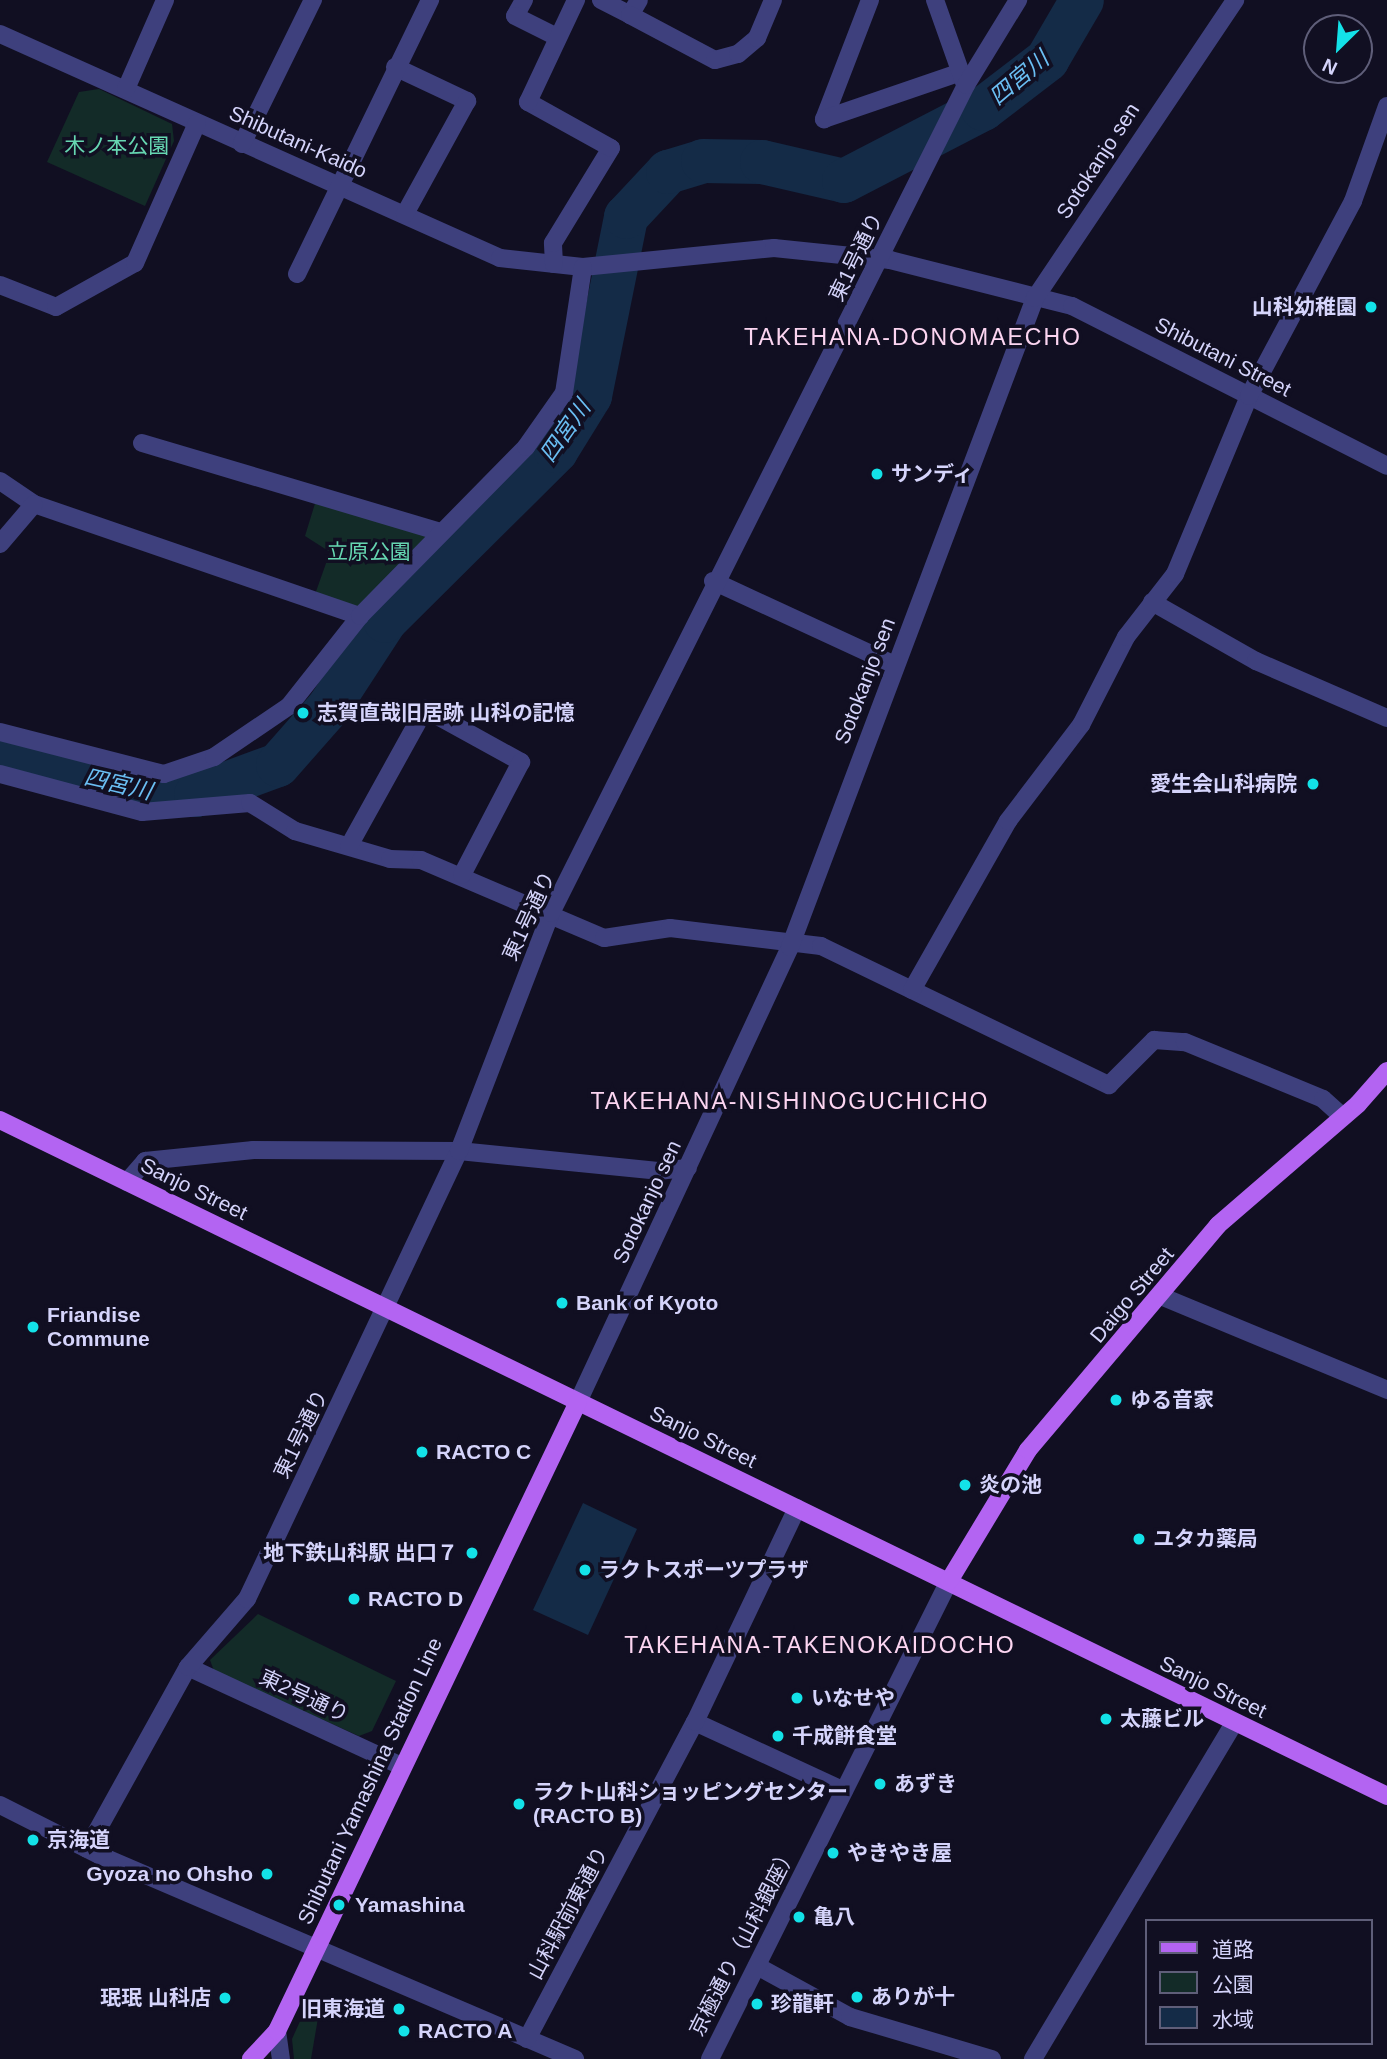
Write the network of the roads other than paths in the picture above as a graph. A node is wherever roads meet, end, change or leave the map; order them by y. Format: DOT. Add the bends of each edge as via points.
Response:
graph roads {
  1 [pos="165,0"];
  2 [pos="313,0"];
  3 [pos="430,0"];
  4 [pos="524,0"];
  5 [pos="576,0"];
  6 [pos="601,0"];
  7 [pos="774,0"];
  8 [pos="870,0"];
  9 [pos="935,0"];
  10 [pos="1018,0"];
  11 [pos="1236,0"];
  12 [pos="635,7"];
  13 [pos="0,34"];
  14 [pos="557,37"];
  15 [pos="395,66"];
  16 [pos="963,79"];
  17 [pos="126,89"];
  18 [pos="1387,106"];
  19 [pos="197,122"];
  20 [pos="242,144"];
  21 [pos="336,184"];
  22 [pos="405,214"];
  23 [pos="881,260"];
  24 [pos="554,264"];
  25 [pos="583,267"];
  26 [pos="297,274"];
  27 [pos="0,285"];
  28 [pos="1035,298"];
  29 [pos="1249,396"];
  30 [pos="142,443"];
  31 [pos="1387,466"];
  32 [pos="0,481"];
  33 [pos="34,504"];
  34 [pos="441,532"];
  35 [pos="0,544"];
  36 [pos="713,581"];
  37 [pos="1152,602"];
  38 [pos="360,615"];
  39 [pos="895,665"];
  40 [pos="1387,718"];
  41 [pos="0,732"];
  42 [pos="0,774"];
  43 [pos="349,846"];
  44 [pos="462,875"];
  45 [pos="551,913"];
  46 [pos="790,947"];
  47 [pos="912,990"];
  48 [pos="1387,1071"];
  49 [pos="1342,1116"];
  50 [pos="0,1120"];
  51 [pos="459,1151"];
  52 [pos="688,1168"];
  53 [pos="127,1182"];
  54 [pos="1163,1297"];
  55 [pos="387,1309"];
  56 [pos="1387,1390"];
  57 [pos="578,1402"];
  58 [pos="797,1508"];
  59 [pos="949,1581"];
  60 [pos="188,1667"];
  61 [pos="695,1721"];
  62 [pos="1234,1723"];
  63 [pos="401,1766"];
  64 [pos="844,1791"];
  65 [pos="1387,1796"];
  66 [pos="0,1805"];
  67 [pos="87,1849"];
  68 [pos="317,1950"];
  69 [pos="757,1966"];
  70 [pos="277,2031"];
  71 [pos="527,2039"];
  72 [pos="251,2059"];
  73 [pos="281,2059"];
  74 [pos="575,2059"];
  75 [pos="710,2059"];
  76 [pos="992,2059"];
  77 [pos="1033,2059"];
  1 -- 17 [label="street"];
  2 -- 20 [label="street"];
  3 -- 15 [label="street"];
  4 -- 14 [label="street" via="515,16"];
  5 -- 14 [label="street"];
  6 -- 12 [label="street"];
  7 -- 12 [label="street" via="757,38 738,54 715,60"];
  8 -- 16 [label="street" via="824,119"];
  9 -- 16 [label="street"];
  10 -- 16 [label="street, 東1号通り"];
  11 -- 28 [label="street, Sotokanjo sen"];
  13 -- 17 [label="street, Shibutani-Kaido"];
  14 -- 24 [label="street" via="528,102 611,148 553,243"];
  15 -- 21 [label="street"];
  15 -- 22 [label="street" via="467,101"];
  16 -- 23 [label="street, 東1号通り"];
  17 -- 19 [label="street, Shibutani-Kaido"];
  18 -- 29 [label="street" via="1353,201"];
  19 -- 20 [label="street, Shibutani-Kaido"];
  19 -- 27 [label="street" via="135,263 56,307"];
  20 -- 21 [label="street, Shibutani-Kaido"];
  21 -- 22 [label="street, Shibutani-Kaido"];
  21 -- 26 [label="street"];
  22 -- 24 [label="street, Shibutani-Kaido" via="500,258"];
  23 -- 25 [label="street, Shibutani-Kaido" via="774,248 647,257"];
  23 -- 28 [label="street, Shibutani Street"];
  23 -- 36 [label="street, 東1号通り"];
  24 -- 25 [label="street, Shibutani-Kaido"];
  25 -- 34 [label="street" via="564,393 526,447"];
  28 -- 29 [label="street, Shibutani Street" via="1072,306"];
  28 -- 39 [label="street, Sotokanjo sen"];
  29 -- 31 [label="street, Shibutani Street"];
  29 -- 37 [label="street" via="1175,574"];
  30 -- 34 [label="street"];
  32 -- 33 [label="street"];
  33 -- 35 [label="street"];
  33 -- 38 [label="street"];
  34 -- 38 [label="street"];
  36 -- 39 [label="street"];
  36 -- 45 [label="street, 東1号通り"];
  37 -- 40 [label="street" via="1256,661"];
  37 -- 47 [label="street" via="1126,637 1081,725 1008,821"];
  38 -- 41 [label="street" via="289,706 214,757 164,774"];
  39 -- 46 [label="street, Sotokanjo sen"];
  42 -- 43 [label="street" via="142,812 250,803 295,831"];
  43 -- 44 [label="street"];
  43 -- 44 [label="street" via="425,709 521,762"];
  44 -- 45 [label="street"];
  45 -- 46 [label="street" via="604,938 670,928"];
  45 -- 51 [label="street, 東1号通り"];
  46 -- 47 [label="street" via="821,946"];
  46 -- 52 [label="street, Sotokanjo sen"];
  47 -- 49 [label="street" via="1109,1085 1154,1040 1185,1042 1323,1099"];
  48 -- 49 [label="main road, Daigo Street"];
  49 -- 54 [label="main road, Daigo Street" via="1218,1225"];
  50 -- 53 [label="main road, Sanjo Street"];
  51 -- 52 [label="street" via="658,1171"];
  51 -- 53 [label="street" via="253,1150 145,1161"];
  51 -- 55 [label="street, 東1号通り"];
  52 -- 57 [label="street, Sotokanjo sen"];
  53 -- 55 [label="main road, Sanjo Street"];
  54 -- 56 [label="street"];
  54 -- 59 [label="main road, Daigo Street" via="1028,1450"];
  55 -- 57 [label="main road, Sanjo Street"];
  55 -- 60 [label="street, 東1号通り" via="247,1599"];
  57 -- 58 [label="main road, Sanjo Street"];
  57 -- 63 [label="main road, Shibutani Yamashina Station Line"];
  58 -- 59 [label="main road, Sanjo Street"];
  58 -- 61 [label="street, 山科駅前東通り"];
  59 -- 62 [label="main road, Sanjo Street"];
  59 -- 64 [label="street, 京極通り（山科銀座）"];
  60 -- 63 [label="street, 東2号通り"];
  60 -- 67 [label="street, 東1号通り"];
  61 -- 64 [label="street"];
  61 -- 71 [label="street, 山科駅前東通り"];
  62 -- 65 [label="main road, Sanjo Street"];
  62 -- 77 [label="street"];
  63 -- 68 [label="main road, Shibutani Yamashina Station Line"];
  64 -- 69 [label="street, 京極通り（山科銀座）"];
  66 -- 67 [label="street"];
  67 -- 68 [label="street"];
  68 -- 70 [label="main road, Shibutani Yamashina Station Line"];
  68 -- 71 [label="street"];
  69 -- 75 [label="street, 京極通り（山科銀座）"];
  69 -- 76 [label="street" via="850,2017"];
  70 -- 72 [label="main road, Shibutani Yamashina Station Line"];
  70 -- 73 [label="street"];
  71 -- 74 [label="street"];
}
